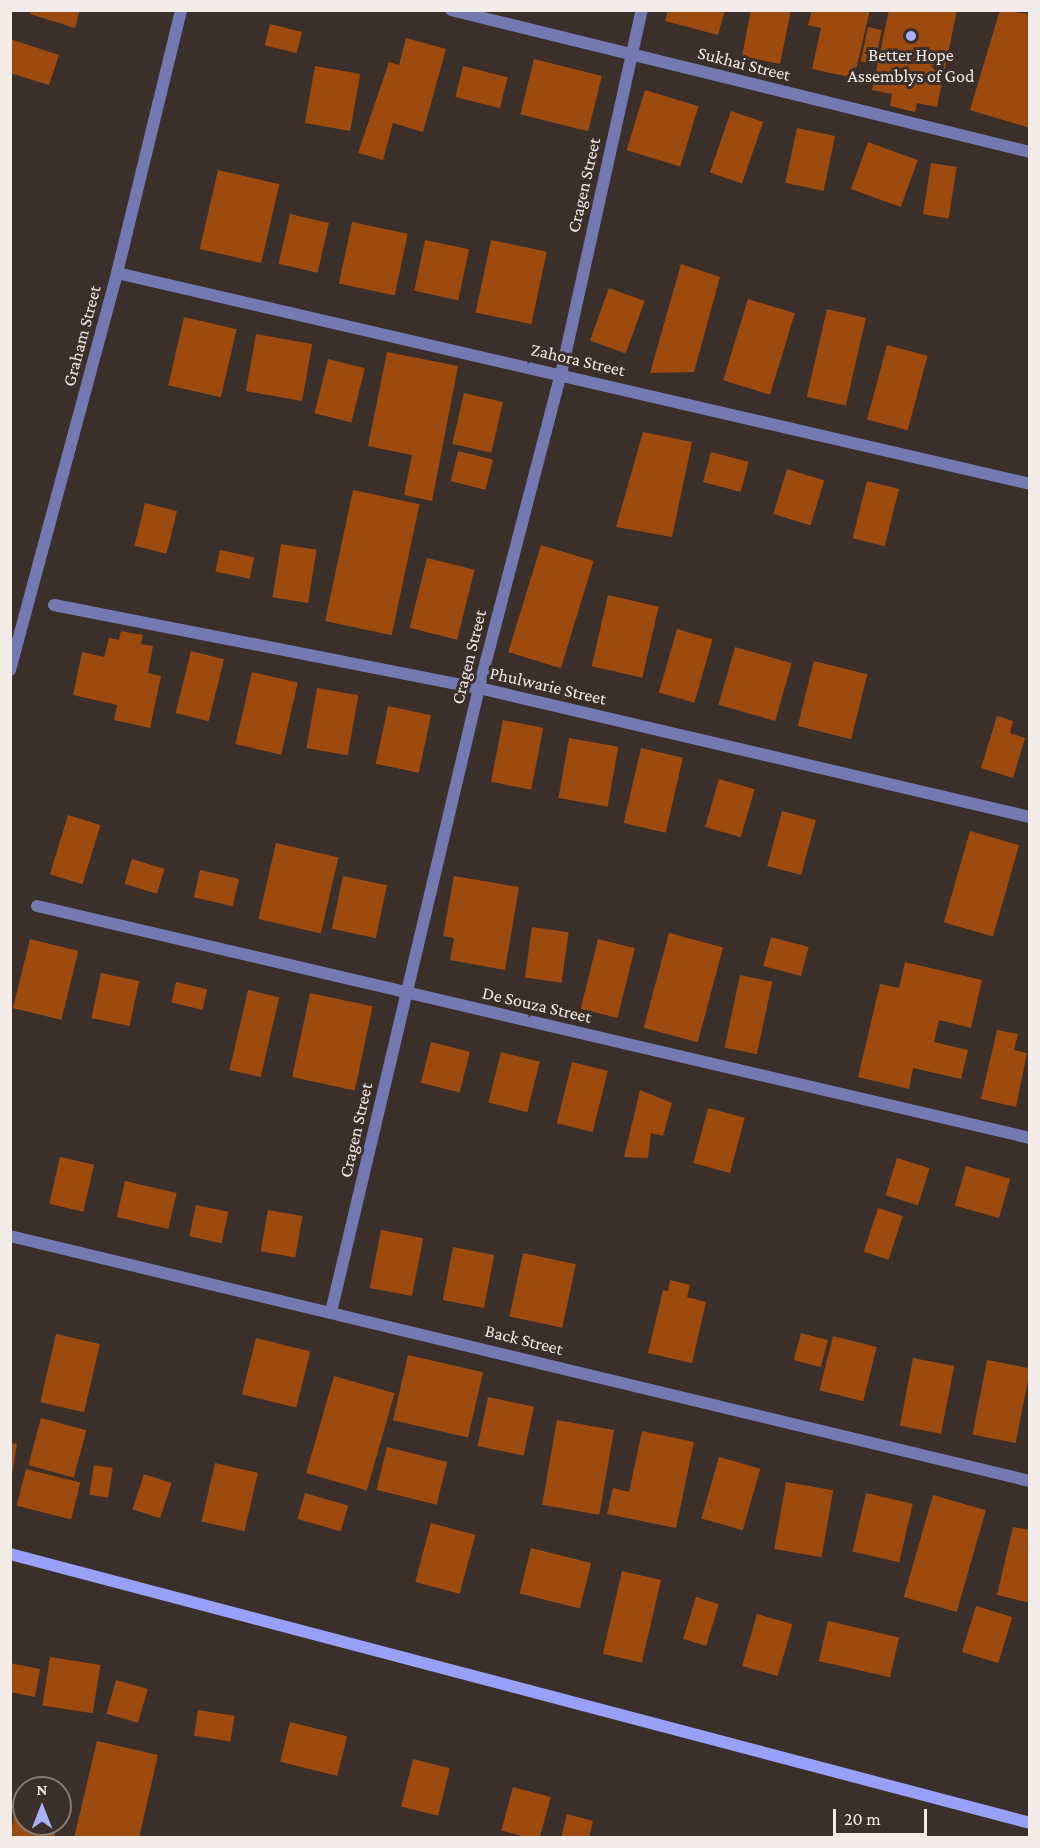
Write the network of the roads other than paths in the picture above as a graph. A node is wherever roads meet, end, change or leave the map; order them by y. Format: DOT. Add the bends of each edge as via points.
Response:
graph roads {
  1 [pos="181,10"];
  2 [pos="451,10"];
  3 [pos="642,10"];
  4 [pos="633,56"];
  5 [pos="1029,152"];
  6 [pos="117,273"];
  7 [pos="561,374"];
  8 [pos="1029,484"];
  9 [pos="54,605"];
  10 [pos="10,670"];
  11 [pos="479,688"];
  12 [pos="1029,817"];
  13 [pos="37,906"];
  14 [pos="406,993"];
  15 [pos="1029,1138"];
  16 [pos="10,1236"];
  17 [pos="332,1312"];
  18 [pos="1029,1481"];
  19 [pos="10,1554"];
  20 [pos="1029,1823"];
  1 -- 6 [label="street, Graham Street"];
  2 -- 4 [label="street, Sukhai Street"];
  3 -- 4 [label="street, Cragen Street"];
  4 -- 5 [label="street, Sukhai Street"];
  4 -- 7 [label="street, Cragen Street"];
  6 -- 7 [label="street, Zahora Street"];
  6 -- 10 [label="street, Graham Street"];
  7 -- 8 [label="street, Zahora Street"];
  7 -- 11 [label="street, Cragen Street"];
  9 -- 11 [label="street, Phulwarie Street"];
  11 -- 12 [label="street, Phulwarie Street"];
  11 -- 14 [label="street, Cragen Street"];
  13 -- 14 [label="street, De Souza Street"];
  14 -- 15 [label="street, De Souza Street"];
  14 -- 17 [label="street, Cragen Street"];
  16 -- 17 [label="street, Back Street"];
  17 -- 18 [label="street, Back Street"];
  19 -- 20 [label="main road"];
}
